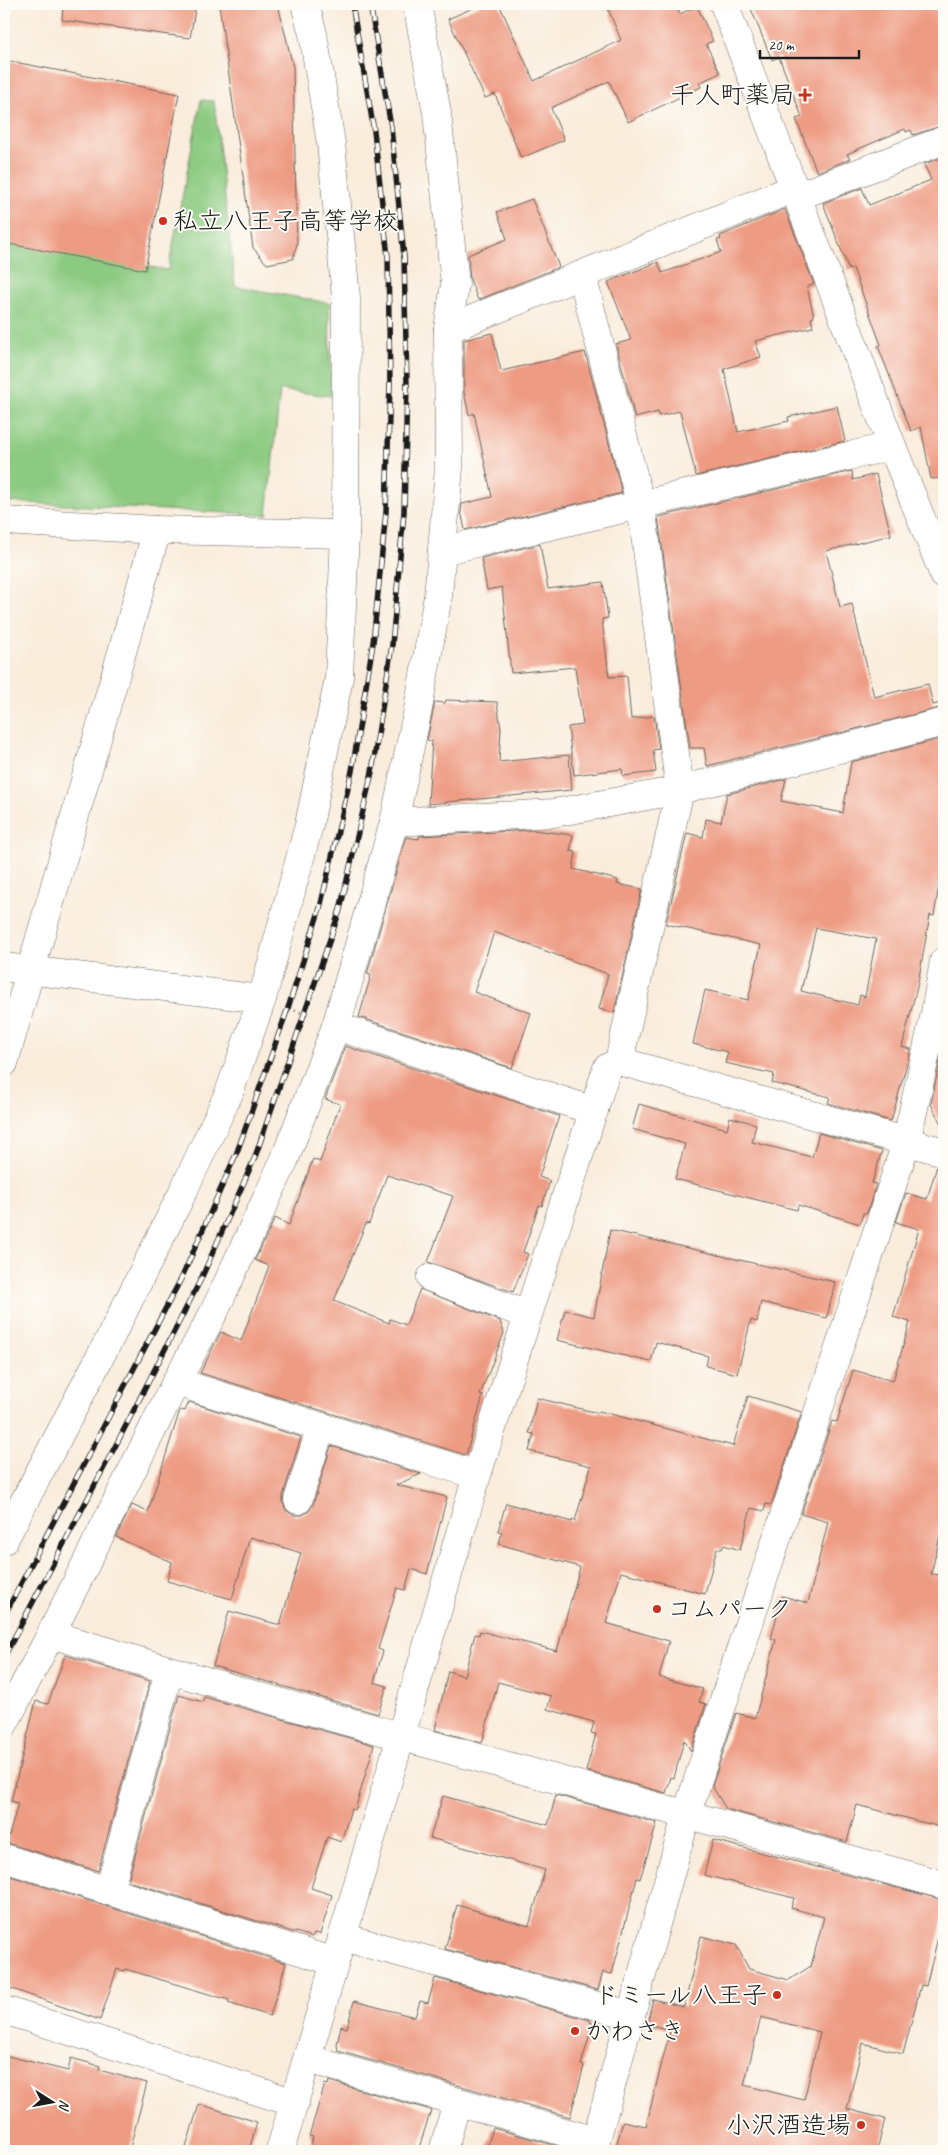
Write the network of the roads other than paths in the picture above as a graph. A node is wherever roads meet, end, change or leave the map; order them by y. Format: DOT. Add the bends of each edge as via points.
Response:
graph roads {
  1 [pos="305,4"];
  2 [pos="417,4"];
  3 [pos="724,4"];
  4 [pos="944,140"];
  5 [pos="796,192"];
  6 [pos="582,275"];
  7 [pos="448,329"];
  8 [pos="892,446"];
  9 [pos="641,506"];
  10 [pos="4,521"];
  11 [pos="157,530"];
  12 [pos="345,534"];
  13 [pos="442,551"];
  14 [pos="944,575"];
  15 [pos="944,722"];
  16 [pos="680,790"];
  17 [pos="394,822"];
  18 [pos="944,961"];
  19 [pos="4,967"];
  20 [pos="31,970"];
  21 [pos="262,999"];
  22 [pos="336,1026"];
  23 [pos="619,1061"];
  24 [pos="4,1064"];
  25 [pos="594,1110"];
  26 [pos="906,1143"];
  27 [pos="944,1152"];
  28 [pos="431,1278"];
  29 [pos="527,1315"];
  30 [pos="176,1382"];
  31 [pos="321,1427"];
  32 [pos="477,1475"];
  33 [pos="298,1500"];
  34 [pos="4,1540"];
  35 [pos="51,1634"];
  36 [pos="169,1671"];
  37 [pos="4,1724"];
  38 [pos="401,1736"];
  39 [pos="687,1814"];
  40 [pos="4,1858"];
  41 [pos="944,1885"];
  42 [pos="109,1891"];
  43 [pos="338,1949"];
  44 [pos="4,2010"];
  45 [pos="631,2015"];
  46 [pos="308,2059"];
  47 [pos="457,2102"];
  48 [pos="295,2103"];
  49 [pos="595,2146"];
  50 [pos="280,2151"];
  51 [pos="443,2151"];
  1 -- 12 [label="street" via="313,34 330,143 346,297"];
  2 -- 7 [label="street" via="437,113 455,284"];
  3 -- 5 [label="street"];
  4 -- 5 [label="street"];
  5 -- 6 [label="street"];
  5 -- 8 [label="street"];
  6 -- 7 [label="street"];
  6 -- 9 [label="street"];
  7 -- 13 [label="street" via="449,468"];
  8 -- 9 [label="street"];
  8 -- 14 [label="street"];
  9 -- 13 [label="street"];
  9 -- 16 [label="street"];
  10 -- 11 [label="street"];
  11 -- 12 [label="street"];
  11 -- 20 [label="street"];
  12 -- 21 [label="street" via="339,678 309,825"];
  13 -- 17 [label="street" via="438,596"];
  15 -- 16 [label="street"];
  16 -- 17 [label="street" via="554,813"];
  16 -- 23 [label="street"];
  17 -- 22 [label="street"];
  18 -- 26 [label="street"];
  19 -- 20 [label="street"];
  20 -- 21 [label="street"];
  20 -- 24 [label="street"];
  21 -- 34 [label="street" via="229,1093 182,1196"];
  22 -- 25 [label="street"];
  22 -- 30 [label="street" via="284,1161 214,1312"];
  23 -- 25 [label="street" via="607,1068"];
  23 -- 26 [label="street"];
  25 -- 29 [label="street"];
  26 -- 27 [label="street"];
  26 -- 39 [label="street"];
  28 -- 29 [label="street"];
  29 -- 32 [label="street"];
  30 -- 31 [label="street"];
  30 -- 35 [label="street"];
  31 -- 32 [label="street"];
  31 -- 33 [label="street"];
  32 -- 38 [label="street"];
  35 -- 36 [label="street"];
  35 -- 37 [label="street"];
  36 -- 38 [label="street"];
  36 -- 42 [label="street"];
  38 -- 39 [label="street"];
  38 -- 43 [label="street"];
  39 -- 41 [label="street"];
  39 -- 45 [label="street"];
  40 -- 42 [label="street"];
  42 -- 43 [label="street"];
  43 -- 45 [label="street"];
  43 -- 46 [label="street"];
  44 -- 48 [label="street"];
  45 -- 49 [label="street"];
  46 -- 47 [label="street"];
  46 -- 48 [label="street"];
  47 -- 49 [label="street"];
  47 -- 51 [label="street"];
  48 -- 50 [label="street"];
}
